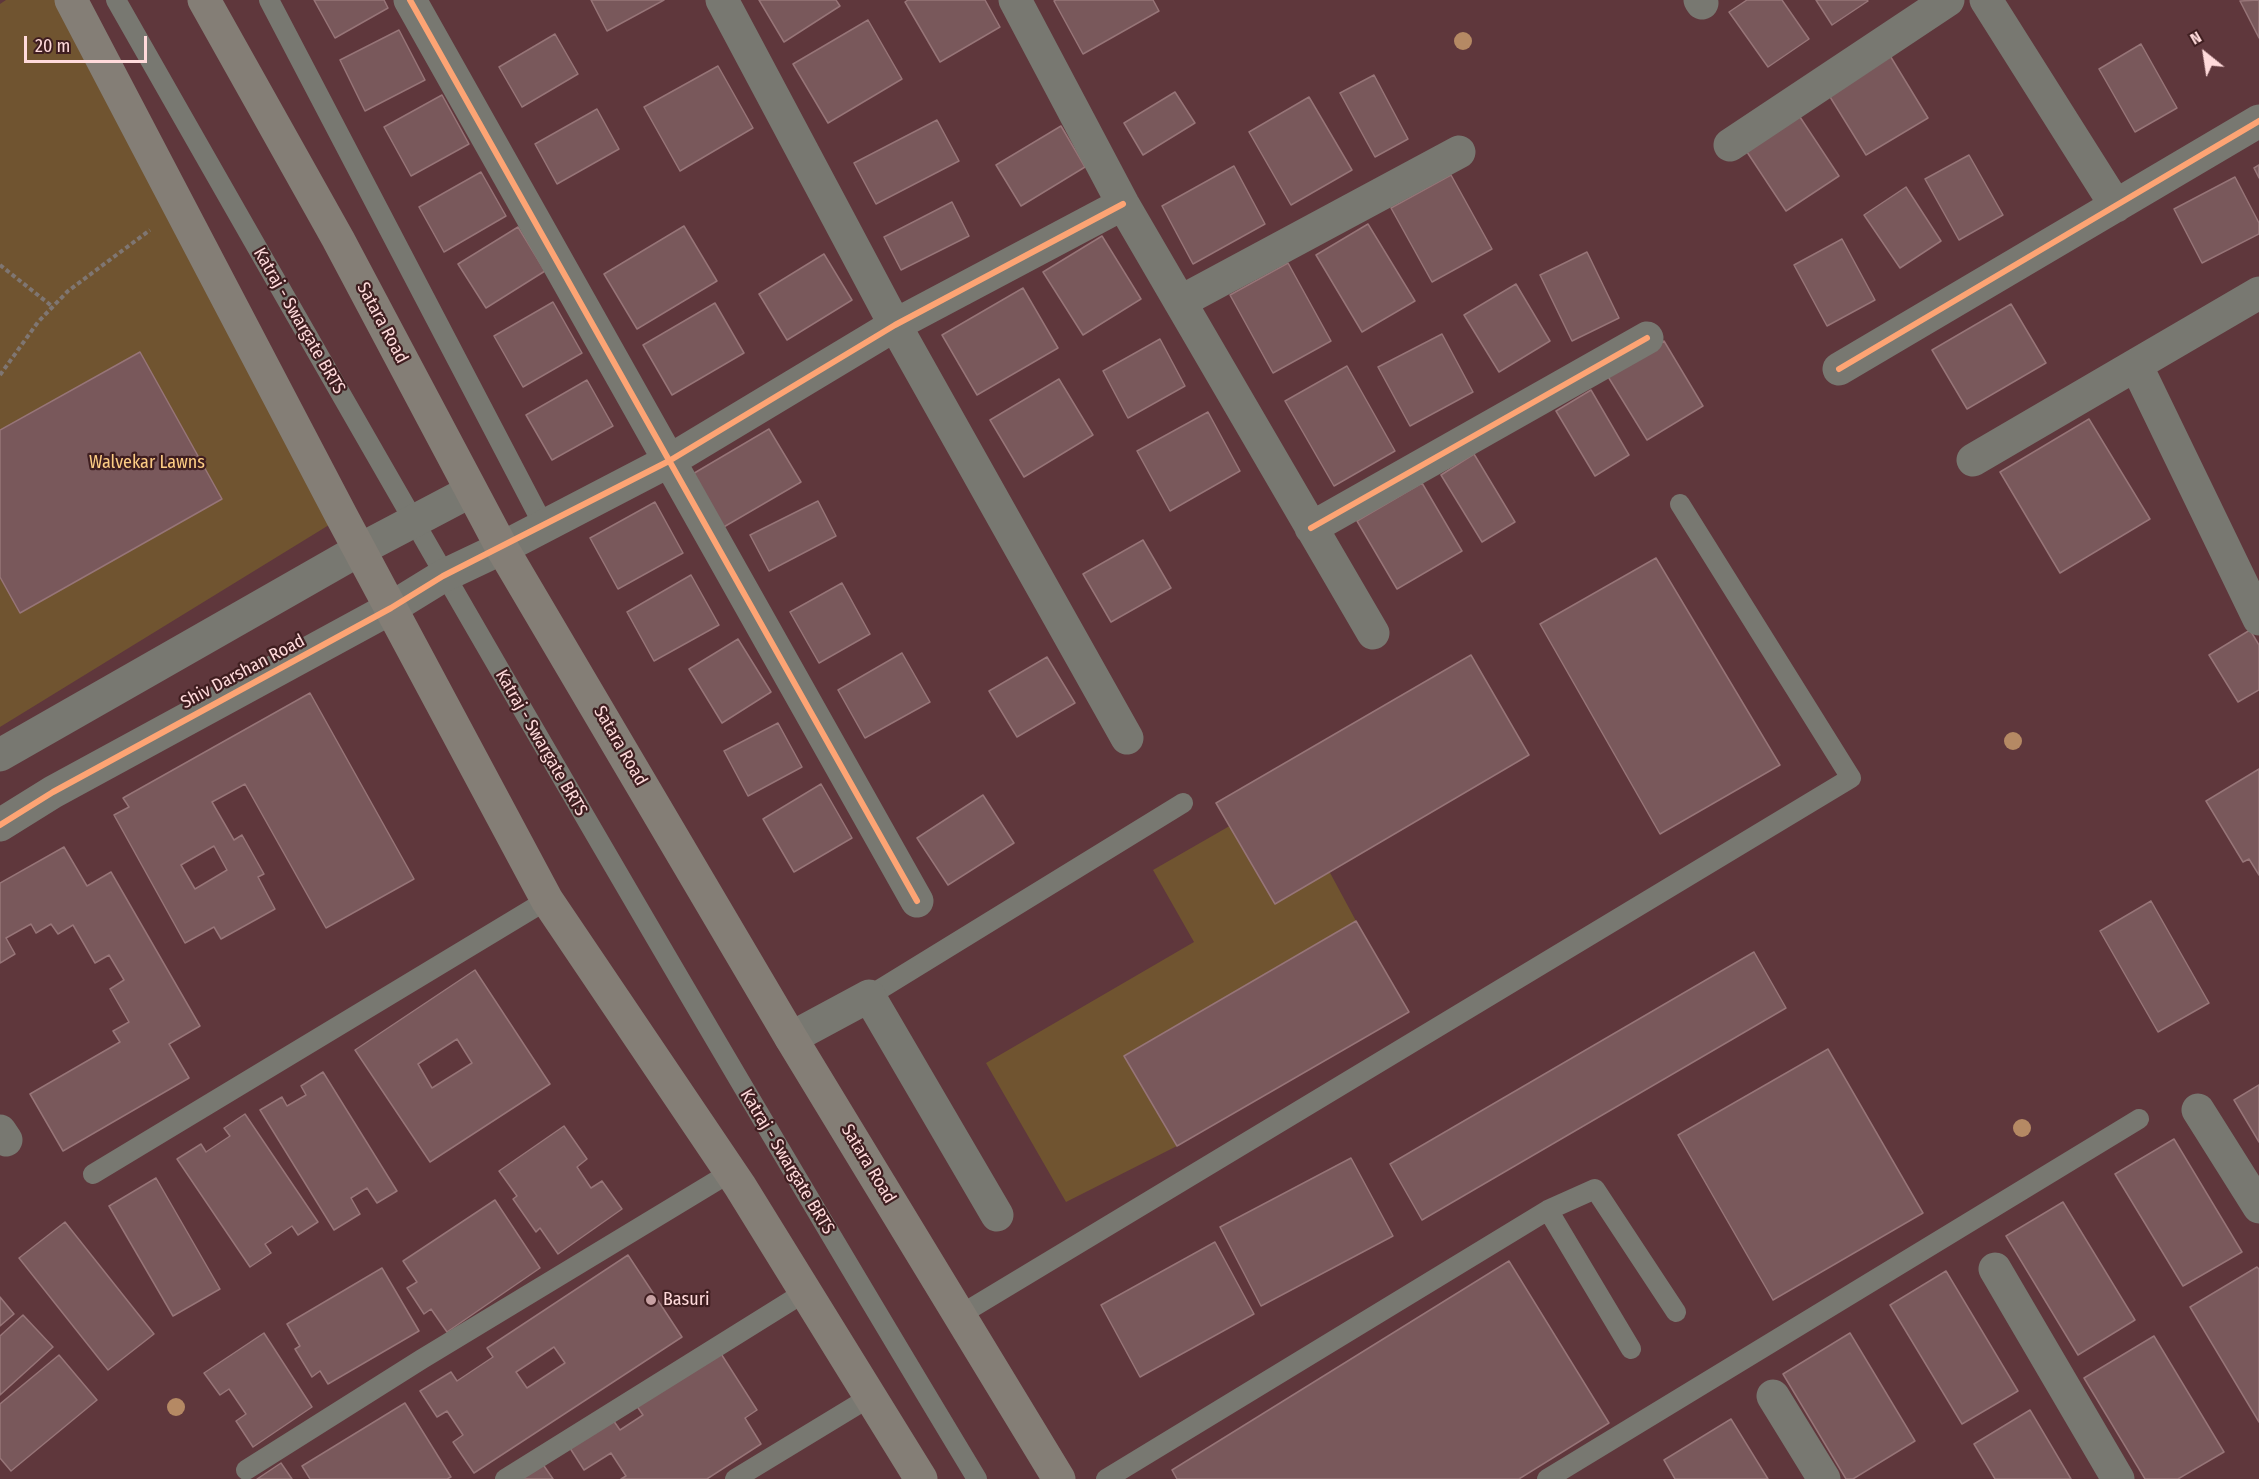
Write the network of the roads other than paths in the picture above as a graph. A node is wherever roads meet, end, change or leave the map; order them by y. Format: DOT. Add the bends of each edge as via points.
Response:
graph roads {
  1 [pos="71,0"];
  2 [pos="116,0"];
  3 [pos="204,0"];
  4 [pos="269,0"];
  5 [pos="410,0"];
  6 [pos="722,0"];
  7 [pos="1015,0"];
  8 [pos="1948,0"];
  9 [pos="1986,0"];
  10 [pos="2259,121"];
  11 [pos="1730,145"];
  12 [pos="1459,152"];
  13 [pos="1123,204"];
  14 [pos="2116,206"];
  15 [pos="2259,293"];
  16 [pos="1180,302"];
  17 [pos="895,325"];
  18 [pos="1647,338"];
  19 [pos="2136,365"];
  20 [pos="1839,369"];
  21 [pos="1973,460"];
  22 [pos="669,461"];
  23 [pos="471,491"];
  24 [pos="1680,504"];
  25 [pos="413,522"];
  26 [pos="544,526"];
  27 [pos="1311,528"];
  28 [pos="502,548"];
  29 [pos="359,550"];
  30 [pos="444,576"];
  31 [pos="391,608"];
  32 [pos="2259,619"];
  33 [pos="1373,633"];
  34 [pos="1126,738"];
  35 [pos="0,755"];
  36 [pos="1183,803"];
  37 [pos="0,825"];
  38 [pos="547,900"];
  39 [pos="917,901"];
  40 [pos="869,996"];
  41 [pos="791,1038"];
  42 [pos="2198,1110"];
  43 [pos="2139,1119"];
  44 [pos="731,1172"];
  45 [pos="93,1174"];
  46 [pos="2259,1206"];
  47 [pos="1548,1210"];
  48 [pos="997,1215"];
  49 [pos="1995,1269"];
  50 [pos="805,1292"];
  51 [pos="1676,1312"];
  52 [pos="960,1316"];
  53 [pos="1631,1349"];
  54 [pos="1773,1396"];
  55 [pos="870,1397"];
  56 [pos="246,1470"];
  57 [pos="505,1479"];
  58 [pos="735,1479"];
  59 [pos="921,1479"];
  60 [pos="977,1479"];
  61 [pos="1059,1479"];
  62 [pos="1106,1479"];
  63 [pos="1547,1479"];
  64 [pos="1824,1479"];
  65 [pos="2118,1479"];
  1 -- 29 [label="highway"];
  2 -- 25 [label="lane, Katraj - Swargate BRTS"];
  3 -- 23 [label="highway, Satara Road" via="338,239"];
  4 -- 26 [label="lane"];
  5 -- 22 [label="street"];
  6 -- 17 [label="street"];
  7 -- 13 [label="street"];
  8 -- 11 [label="street"];
  9 -- 14 [label="street"];
  10 -- 14 [label="street"];
  12 -- 16 [label="street"];
  13 -- 16 [label="street"];
  13 -- 17 [label="street, Shiv Darshan Road"];
  14 -- 20 [label="street"];
  15 -- 19 [label="street"];
  16 -- 27 [label="street"];
  17 -- 22 [label="street, Shiv Darshan Road"];
  17 -- 34 [label="street"];
  18 -- 27 [label="street"];
  19 -- 21 [label="street"];
  19 -- 32 [label="street"];
  22 -- 26 [label="street, Shiv Darshan Road"];
  22 -- 39 [label="street"];
  23 -- 25 [label="street"];
  23 -- 28 [label="highway, Satara Road"];
  24 -- 52 [label="lane" via="1851,778"];
  25 -- 29 [label="street"];
  25 -- 30 [label="lane, Katraj - Swargate BRTS"];
  26 -- 28 [label="street, Shiv Darshan Road"];
  27 -- 33 [label="street"];
  28 -- 30 [label="street, Shiv Darshan Road"];
  28 -- 41 [label="highway, Satara Road"];
  29 -- 31 [label="highway"];
  29 -- 35 [label="street"];
  30 -- 31 [label="street, Shiv Darshan Road"];
  30 -- 60 [label="lane, Katraj - Swargate BRTS" via="787,1165"];
  31 -- 37 [label="street, Shiv Darshan Road" via="52,792"];
  31 -- 38 [label="highway"];
  36 -- 40 [label="lane"];
  38 -- 44 [label="highway"];
  38 -- 45 [label="lane"];
  40 -- 41 [label="street"];
  40 -- 48 [label="street"];
  41 -- 52 [label="highway, Satara Road"];
  42 -- 46 [label="street"];
  43 -- 63 [label="lane"];
  44 -- 50 [label="highway"];
  44 -- 56 [label="lane"];
  47 -- 51 [label="lane" via="1595,1189"];
  47 -- 53 [label="lane"];
  47 -- 62 [label="lane"];
  49 -- 65 [label="street"];
  50 -- 55 [label="highway"];
  50 -- 57 [label="lane"];
  52 -- 61 [label="highway, Satara Road"];
  54 -- 64 [label="street"];
  55 -- 58 [label="lane"];
  55 -- 59 [label="highway"];
}
